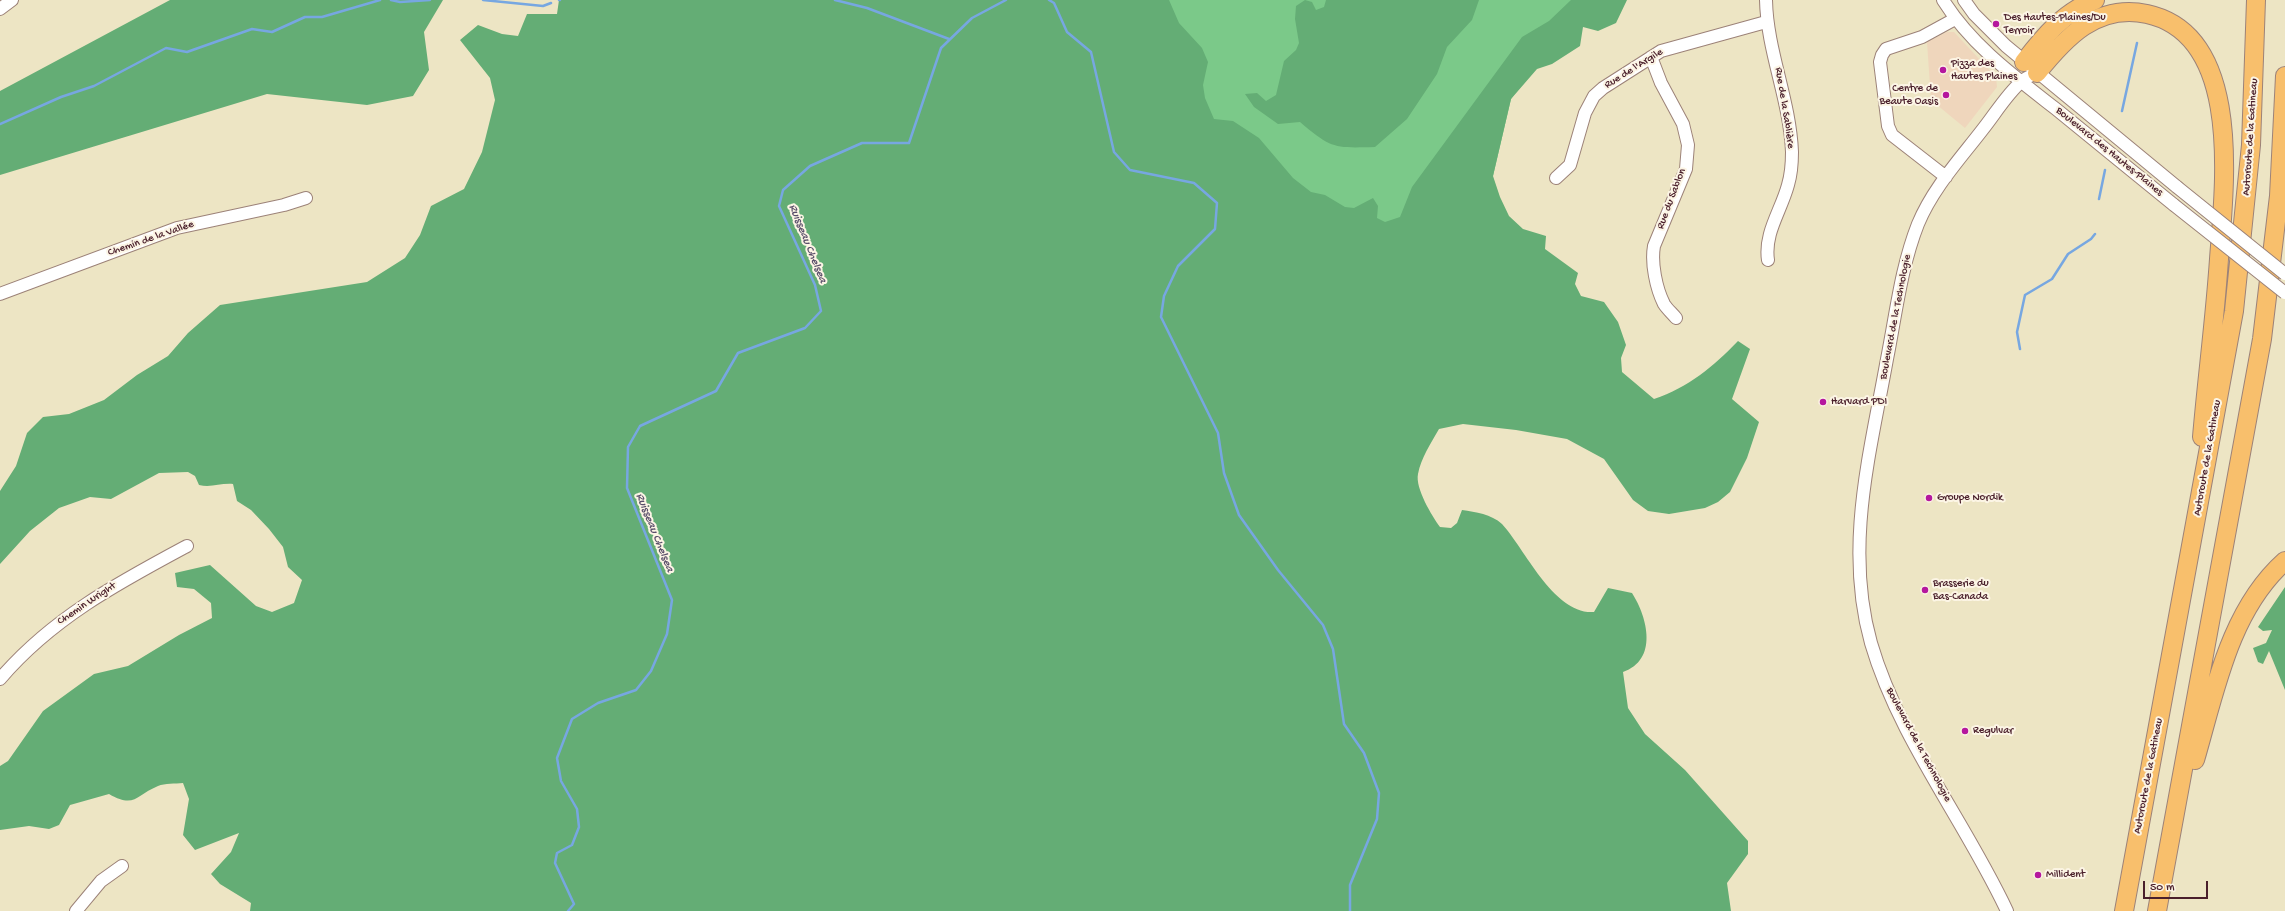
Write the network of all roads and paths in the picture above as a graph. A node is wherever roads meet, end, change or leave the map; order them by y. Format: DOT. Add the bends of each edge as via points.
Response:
graph roads {
  1 [pos="12,0"];
  2 [pos="1766,0"];
  3 [pos="1943,0"];
  4 [pos="1964,0"];
  5 [pos="2095,0"];
  6 [pos="2256,0"];
  7 [pos="0,9"];
  8 [pos="1955,19"];
  9 [pos="1766,22"];
  10 [pos="1651,57"];
  11 [pos="2030,67"];
  12 [pos="2285,76"];
  13 [pos="2021,81"];
  14 [pos="1946,177"];
  15 [pos="1556,178"];
  16 [pos="306,198"];
  17 [pos="1768,260"];
  18 [pos="2285,274"];
  19 [pos="2285,293"];
  20 [pos="0,294"];
  21 [pos="1676,318"];
  22 [pos="2194,538"];
  23 [pos="187,546"];
  24 [pos="2285,561"];
  25 [pos="0,679"];
  26 [pos="2166,863"];
  27 [pos="122,866"];
  28 [pos="76,911"];
  29 [pos="2007,911"];
  30 [pos="2124,911"];
  31 [pos="2157,911"];
  1 -- 7 [label="street"];
  2 -- 9 [label="street, Rue de la Sablière"];
  3 -- 8 [label="street, Boulevard des Hautes-Plaines"];
  4 -- 11 [label="street, Boulevard des Hautes-Plaines" via="1994,36"];
  5 -- 11 [label="highway" via="2075,9 2061,20"];
  6 -- 22 [label="highway, Autoroute de la Gatineau" via="2253,120 2242,243 2230,333"];
  8 -- 13 [label="street, Boulevard des Hautes-Plaines" via="1976,42"];
  8 -- 14 [label="street" via="1922,37 1886,49 1880,62 1888,126 1892,135"];
  9 -- 10 [label="street, Rue de l'Argile" via="1672,47"];
  9 -- 17 [label="street, Rue de la Sablière" via="1780,76 1792,152 1788,186 1767,240"];
  10 -- 15 [label="street, Rue de l'Argile" via="1594,96 1585,112 1570,165"];
  10 -- 21 [label="street, Rue du Sablon" via="1661,83 1683,124 1688,145 1686,169 1652,256 1652,266 1664,304"];
  11 -- 13 [label="street, Boulevard de la Technologie"];
  11 -- 18 [label="street, Boulevard des Hautes-Plaines, bridge"];
  11 -- 22 [label="highway" via="2083,25 2104,16 2133,12 2158,17 2181,31 2202,57 2215,86 2224,127 2224,186"];
  12 -- 26 [label="highway" via="2279,196 2262,339"];
  13 -- 14 [label="street, Boulevard de la Technologie"];
  13 -- 19 [label="street, Boulevard des Hautes-Plaines, bridge"];
  14 -- 29 [label="street, Boulevard de la Technologie" via="1922,215 1904,271 1861,505 1859,581 1870,640 1887,688"];
  16 -- 20 [label="street, Chemin de la Vallée" via="177,228"];
  22 -- 30 [label="highway, Autoroute de la Gatineau"];
  23 -- 25 [label="street, Chemin Wright" via="76,609 30,646"];
  24 -- 26 [label="highway" via="2255,595 2231,641"];
  26 -- 31 [label="highway"];
  27 -- 28 [label="street" via="101,881"];
}
